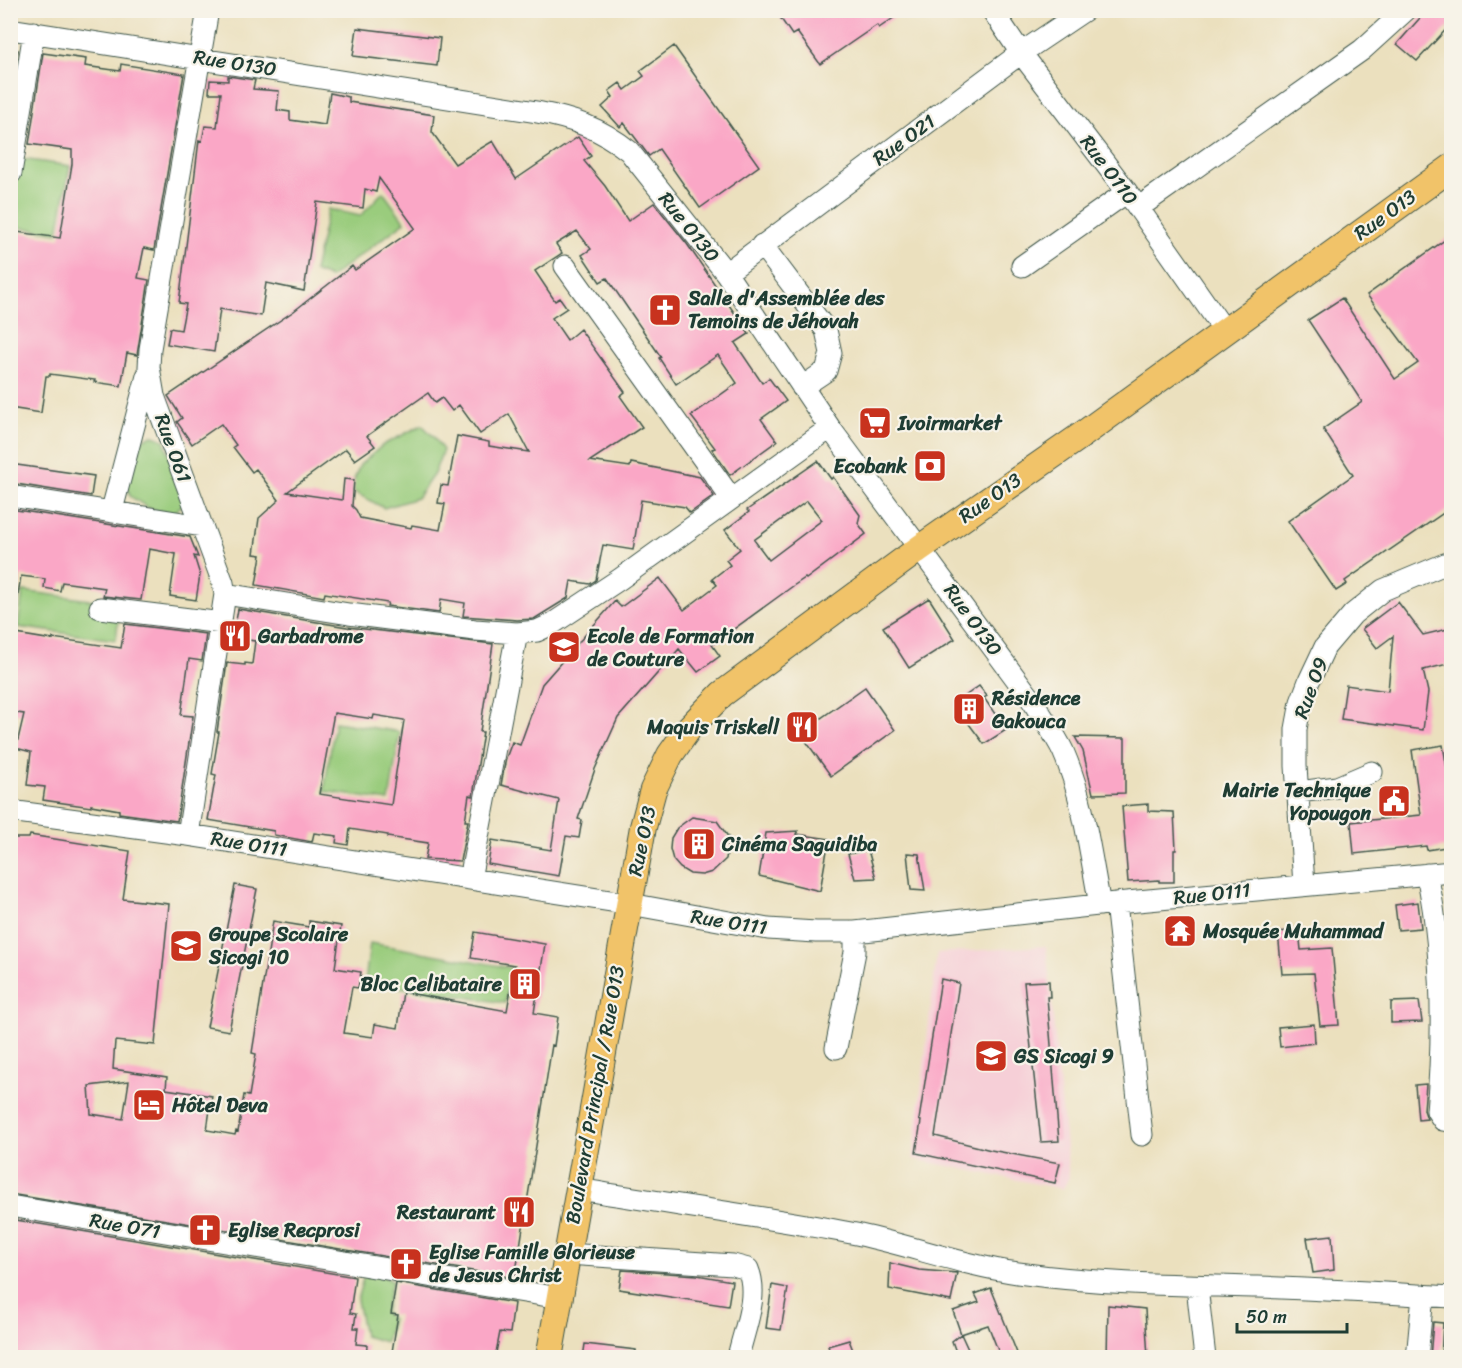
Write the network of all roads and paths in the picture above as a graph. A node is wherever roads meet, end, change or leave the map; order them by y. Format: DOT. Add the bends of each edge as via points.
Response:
graph roads {
  1 [pos="208,10"];
  2 [pos="992,10"];
  3 [pos="1085,10"];
  4 [pos="1406,10"];
  5 [pos="10,28"];
  6 [pos="34,32"];
  7 [pos="1021,53"];
  8 [pos="199,58"];
  9 [pos="1452,167"];
  10 [pos="11,173"];
  11 [pos="1133,200"];
  12 [pos="762,245"];
  13 [pos="565,266"];
  14 [pos="1022,266"];
  15 [pos="726,273"];
  16 [pos="1224,330"];
  17 [pos="149,367"];
  18 [pos="802,387"];
  19 [pos="830,428"];
  20 [pos="10,496"];
  21 [pos="730,498"];
  22 [pos="112,510"];
  23 [pos="202,526"];
  24 [pos="920,548"];
  25 [pos="1452,561"];
  26 [pos="225,594"];
  27 [pos="100,608"];
  28 [pos="222,623"];
  29 [pos="518,633"];
  30 [pos="1372,772"];
  31 [pos="1299,792"];
  32 [pos="10,811"];
  33 [pos="188,835"];
  34 [pos="1452,872"];
  35 [pos="1427,874"];
  36 [pos="470,879"];
  37 [pos="1304,885"];
  38 [pos="630,904"];
  39 [pos="1108,904"];
  40 [pos="855,932"];
  41 [pos="836,1048"];
  42 [pos="1452,1121"];
  43 [pos="1142,1136"];
  44 [pos="578,1189"];
  45 [pos="10,1206"];
  46 [pos="567,1254"];
  47 [pos="1197,1286"];
  48 [pos="1423,1295"];
  49 [pos="1452,1297"];
  50 [pos="560,1298"];
  51 [pos="739,1353"];
  52 [pos="549,1358"];
  53 [pos="1205,1358"];
  54 [pos="1417,1358"];
  1 -- 8 [label="street"];
  2 -- 7 [label="street, Rue O110"];
  3 -- 7 [label="street, Rue O21"];
  4 -- 11 [label="street" via="1362,50"];
  5 -- 6 [label="street, Rue O130"];
  6 -- 8 [label="street, Rue O130"];
  6 -- 10 [label="street"];
  7 -- 11 [label="street, Rue O110"];
  7 -- 12 [label="street, Rue O21"];
  8 -- 15 [label="street, Rue O130" via="537,112 587,125 609,135 629,152"];
  8 -- 17 [label="street, Rue O61"];
  9 -- 16 [label="main road, Rue O13"];
  11 -- 14 [label="street"];
  11 -- 16 [label="street, Rue O110"];
  12 -- 15 [label="street, Rue O21"];
  12 -- 18 [label="street" via="826,330 831,353 826,371"];
  13 -- 21 [label="street"];
  15 -- 18 [label="street, Rue O130"];
  16 -- 24 [label="main road, Rue O13"];
  17 -- 22 [label="street"];
  17 -- 23 [label="street, Rue O61" via="153,396"];
  18 -- 19 [label="street, Rue O130"];
  19 -- 21 [label="street"];
  19 -- 24 [label="street, Rue O130"];
  20 -- 22 [label="street"];
  21 -- 29 [label="street" via="552,624"];
  22 -- 23 [label="street"];
  23 -- 26 [label="street, Rue O61"];
  24 -- 38 [label="main road, Rue O13" via="722,694 689,728 653,790"];
  24 -- 39 [label="street, Rue O130" via="1034,703 1061,748"];
  25 -- 31 [label="street, Rue O9" via="1383,590 1353,614 1325,647 1301,702 1296,729"];
  26 -- 28 [label="street, Rue O61"];
  26 -- 29 [label="street" via="349,614"];
  27 -- 28 [label="street"];
  28 -- 33 [label="street, Rue O61"];
  29 -- 36 [label="street"];
  30 -- 31 [label="street" via="1337,787"];
  31 -- 37 [label="street, Rue O9"];
  32 -- 33 [label="street, Rue O111"];
  33 -- 36 [label="street, Rue O111"];
  34 -- 35 [label="street, Rue O111"];
  35 -- 37 [label="street, Rue O111"];
  35 -- 42 [label="street" via="1434,909 1442,1044 1437,1111 1443,1120"];
  36 -- 38 [label="street, Rue O111"];
  37 -- 39 [label="street, Rue O111"];
  38 -- 40 [label="street, Rue O111" via="768,928"];
  38 -- 44 [label="main road, Boulevard Principal / Rue O13"];
  39 -- 40 [label="street, Rue O111"];
  39 -- 43 [label="street, Rue O130"];
  40 -- 41 [label="street" via="855,952"];
  44 -- 46 [label="main road, Boulevard Principal / Rue O13"];
  44 -- 47 [label="street" via="851,1234 978,1267 1058,1278"];
  45 -- 50 [label="street, Rue O71"];
  46 -- 50 [label="main road, Boulevard Principal / Rue O13"];
  46 -- 51 [label="street" via="748,1269 753,1291"];
  47 -- 48 [label="street"];
  47 -- 53 [label="street"];
  48 -- 49 [label="street"];
  48 -- 54 [label="street"];
  50 -- 52 [label="main road, Boulevard Principal / Rue O13"];
}
